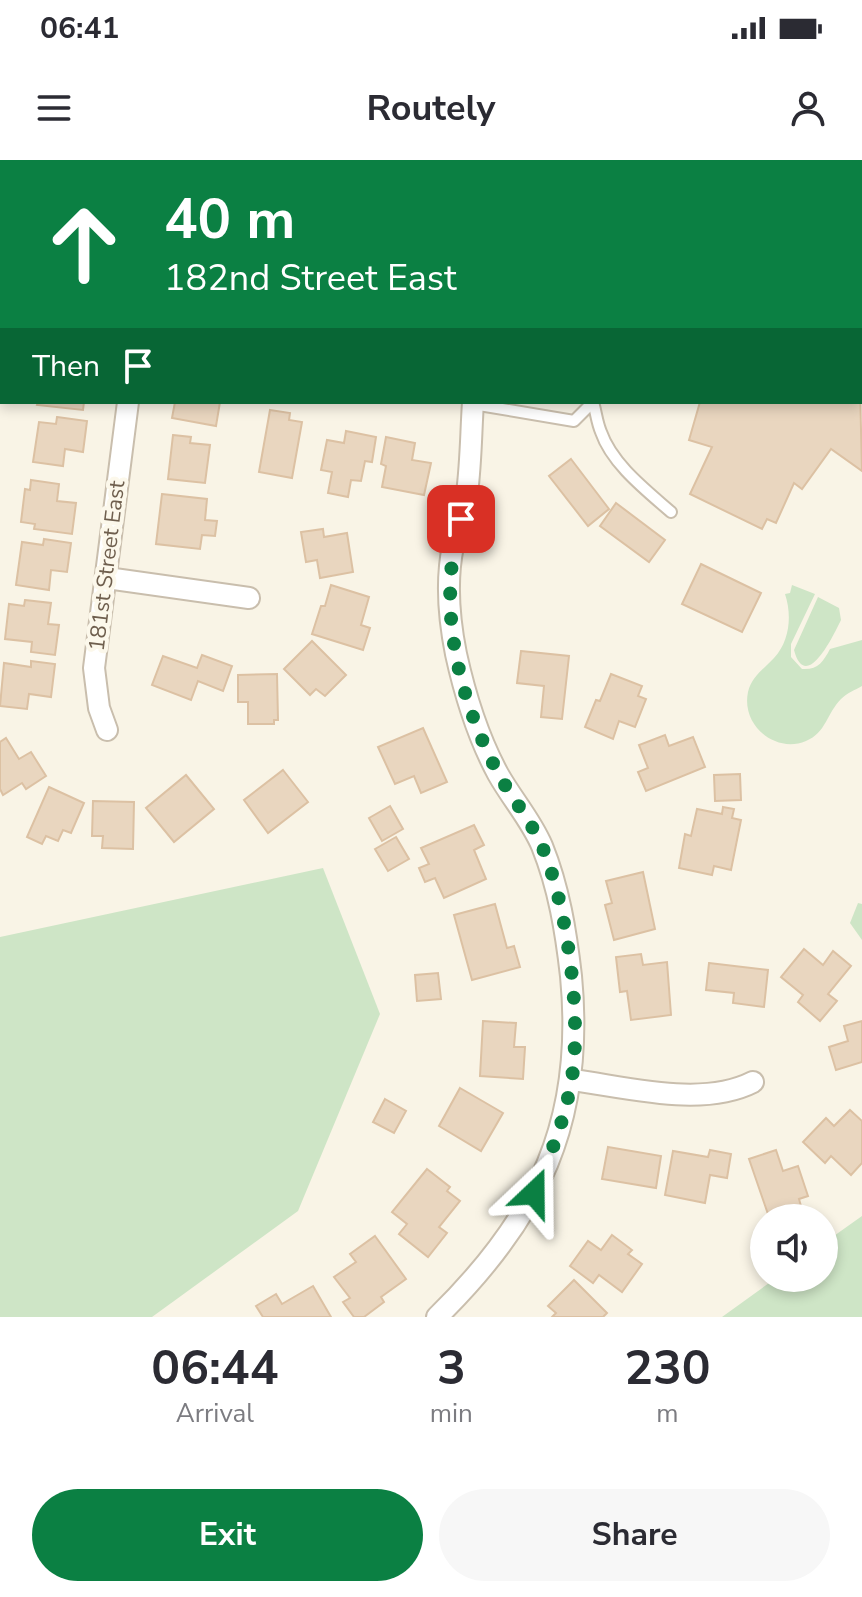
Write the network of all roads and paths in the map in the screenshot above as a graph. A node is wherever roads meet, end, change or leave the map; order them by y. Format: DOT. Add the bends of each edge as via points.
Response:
graph roads {
  1 [pos="128,404"];
  2 [pos="469,404"];
  3 [pos="475,404"];
  4 [pos="591,404"];
  5 [pos="594,404"];
  6 [pos="671,512"];
  7 [pos="107,578"];
  8 [pos="249,598"];
  9 [pos="107,730"];
  10 [pos="572,1080"];
  11 [pos="753,1082"];
  12 [pos="437,1317"];
  1 -- 7 [label="street, 181st Street East"];
  2 -- 10 [label="street" via="467,491 450,566 455,651 487,752 540,842 554,880 573,997"];
  3 -- 4 [label="lane" via="574,421"];
  5 -- 6 [label="lane" via="602,435 619,461"];
  7 -- 8 [label="street"];
  7 -- 9 [label="street, 181st Street East" via="94,668"];
  10 -- 11 [label="street" via="709,1096"];
  10 -- 12 [label="street" via="556,1141 518,1223"];
}
